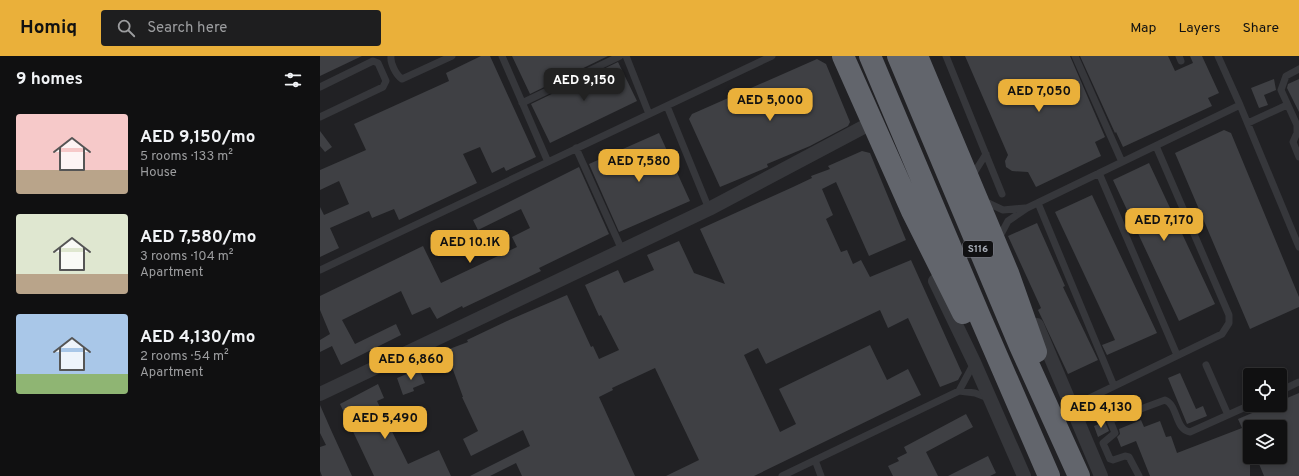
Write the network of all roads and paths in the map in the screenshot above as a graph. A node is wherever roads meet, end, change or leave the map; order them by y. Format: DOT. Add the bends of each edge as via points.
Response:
graph roads {
  1 [pos="391,56"];
  2 [pos="452,56"];
  3 [pos="502,56"];
  4 [pos="620,56"];
  5 [pos="626,56"];
  6 [pos="772,56"];
  7 [pos="843,56"];
  8 [pos="870,56"];
  9 [pos="898,56"];
  10 [pos="917,56"];
  11 [pos="946,56"];
  12 [pos="1075,56"];
  13 [pos="1218,56"];
  14 [pos="376,59"];
  15 [pos="1299,69"];
  16 [pos="320,87"];
  17 [pos="522,103"];
  18 [pos="1240,105"];
  19 [pos="1287,105"];
  20 [pos="667,106"];
  21 [pos="649,114"];
  22 [pos="940,115"];
  23 [pos="320,117"];
  24 [pos="873,122"];
  25 [pos="1248,124"];
  26 [pos="1156,146"];
  27 [pos="576,148"];
  28 [pos="986,154"];
  29 [pos="1299,157"];
  30 [pos="548,162"];
  31 [pos="1122,162"];
  32 [pos="974,173"];
  33 [pos="1099,173"];
  34 [pos="1002,194"];
  35 [pos="986,202"];
  36 [pos="1038,203"];
  37 [pos="1027,208"];
  38 [pos="709,209"];
  39 [pos="912,211"];
  40 [pos="1000,236"];
  41 [pos="1297,237"];
  42 [pos="1299,247"];
  43 [pos="622,250"];
  44 [pos="320,270"];
  45 [pos="1177,355"];
  46 [pos="974,362"];
  47 [pos="1206,365"];
  48 [pos="1006,378"];
  49 [pos="1299,382"];
  50 [pos="1114,386"];
  51 [pos="1287,388"];
  52 [pos="959,391"];
  53 [pos="320,394"];
  54 [pos="990,399"];
  55 [pos="1071,407"];
  56 [pos="1243,408"];
  57 [pos="1228,415"];
  58 [pos="1111,420"];
  59 [pos="1077,421"];
  60 [pos="1063,439"];
  61 [pos="815,460"];
  62 [pos="782,476"];
  63 [pos="821,476"];
  64 [pos="1024,476"];
  65 [pos="1049,476"];
  66 [pos="1079,476"];
  67 [pos="1101,476"];
  68 [pos="1138,476"];
  1 -- 2 [label="lane" via="398,76 402,79"];
  3 -- 17 [label="lane"];
  4 -- 17 [label="lane"];
  5 -- 21 [label="lane"];
  6 -- 20 [label="lane"];
  7 -- 24 [label="highway"];
  8 -- 48 [label="highway, S116"];
  9 -- 60 [label="highway, S116" via="1020,346"];
  10 -- 22 [label="highway"];
  11 -- 28 [label="lane"];
  12 -- 31 [label="lane"];
  13 -- 18 [label="lane"];
  14 -- 16 [label="lane"];
  14 -- 23 [label="lane" via="386,80 385,86"];
  15 -- 19 [label="lane" via="1286,76 1281,85"];
  17 -- 30 [label="lane"];
  18 -- 25 [label="lane"];
  18 -- 26 [label="lane"];
  19 -- 25 [label="lane"];
  19 -- 29 [label="lane" via="1297,125 1293,142"];
  20 -- 21 [label="lane"];
  20 -- 38 [label="lane"];
  21 -- 27 [label="lane"];
  22 -- 32 [label="street" via="957,132"];
  22 -- 60 [label="highway" via="1008,273 1050,392"];
  24 -- 38 [label="street"];
  24 -- 39 [label="highway"];
  25 -- 41 [label="lane"];
  26 -- 31 [label="lane"];
  26 -- 45 [label="lane" via="1230,319 1228,328 1222,334"];
  27 -- 30 [label="lane"];
  27 -- 43 [label="lane"];
  28 -- 32 [label="lane"];
  28 -- 34 [label="lane"];
  30 -- 44 [label="lane"];
  31 -- 33 [label="lane"];
  32 -- 35 [label="street"];
  33 -- 36 [label="lane"];
  33 -- 45 [label="lane"];
  35 -- 37 [label="lane" via="1003,210"];
  35 -- 40 [label="street"];
  36 -- 37 [label="lane"];
  36 -- 50 [label="lane"];
  37 -- 40 [label="lane" via="1008,221"];
  38 -- 43 [label="street"];
  39 -- 46 [label="street" via="913,227 921,251"];
  39 -- 48 [label="highway" via="980,344 994,366"];
  40 -- 55 [label="street"];
  41 -- 42 [label="lane"];
  43 -- 53 [label="street"];
  45 -- 50 [label="lane"];
  46 -- 52 [label="lane"];
  46 -- 54 [label="street"];
  47 -- 57 [label="lane"];
  48 -- 65 [label="highway, S116"];
  49 -- 51 [label="lane"];
  50 -- 55 [label="lane"];
  52 -- 54 [label="lane" via="975,393"];
  52 -- 61 [label="lane"];
  54 -- 64 [label="street"];
  55 -- 59 [label="street"];
  56 -- 57 [label="lane"];
  57 -- 58 [label="lane" via="1187,432 1182,428 1170,403 1162,400"];
  58 -- 59 [label="lane" via="1107,413 1102,412"];
  58 -- 68 [label="lane" via="1115,433 1103,443 1110,459 1127,456 1131,459"];
  59 -- 67 [label="street"];
  60 -- 66 [label="highway, S116"];
  61 -- 62 [label="lane"];
  61 -- 63 [label="lane"];
}
